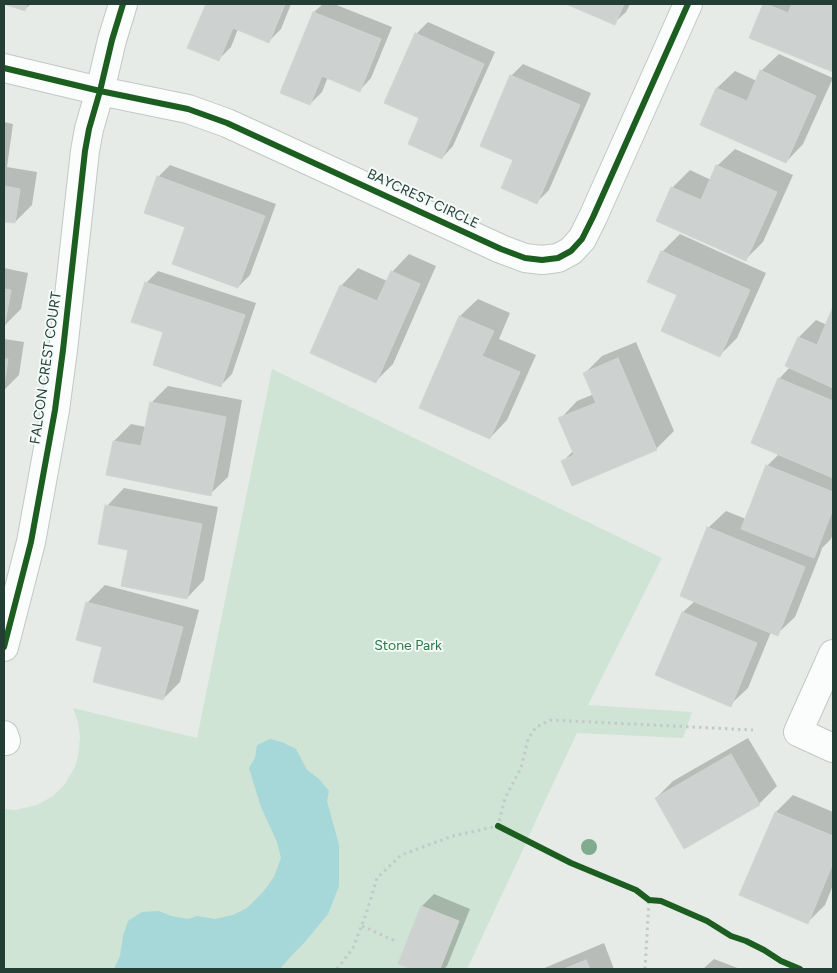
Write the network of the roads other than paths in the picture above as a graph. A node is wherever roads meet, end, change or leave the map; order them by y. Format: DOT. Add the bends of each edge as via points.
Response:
graph roads {
  1 [pos="123,4"];
  2 [pos="688,4"];
  3 [pos="4,68"];
  4 [pos="100,91"];
  5 [pos="4,647"];
  6 [pos="833,654"];
  7 [pos="833,748"];
  1 -- 4 [label="street, FALCON CREST COURT"];
  2 -- 4 [label="street, BAYCREST CIRCLE" via="582,239 571,251 558,258 525,258 501,249 227,123 188,109"];
  3 -- 4 [label="street, BAYCREST CIRCLE"];
  4 -- 5 [label="street, FALCON CREST COURT" via="85,151 55,410 31,542"];
  6 -- 7 [label="street" via="798,732"];
}
